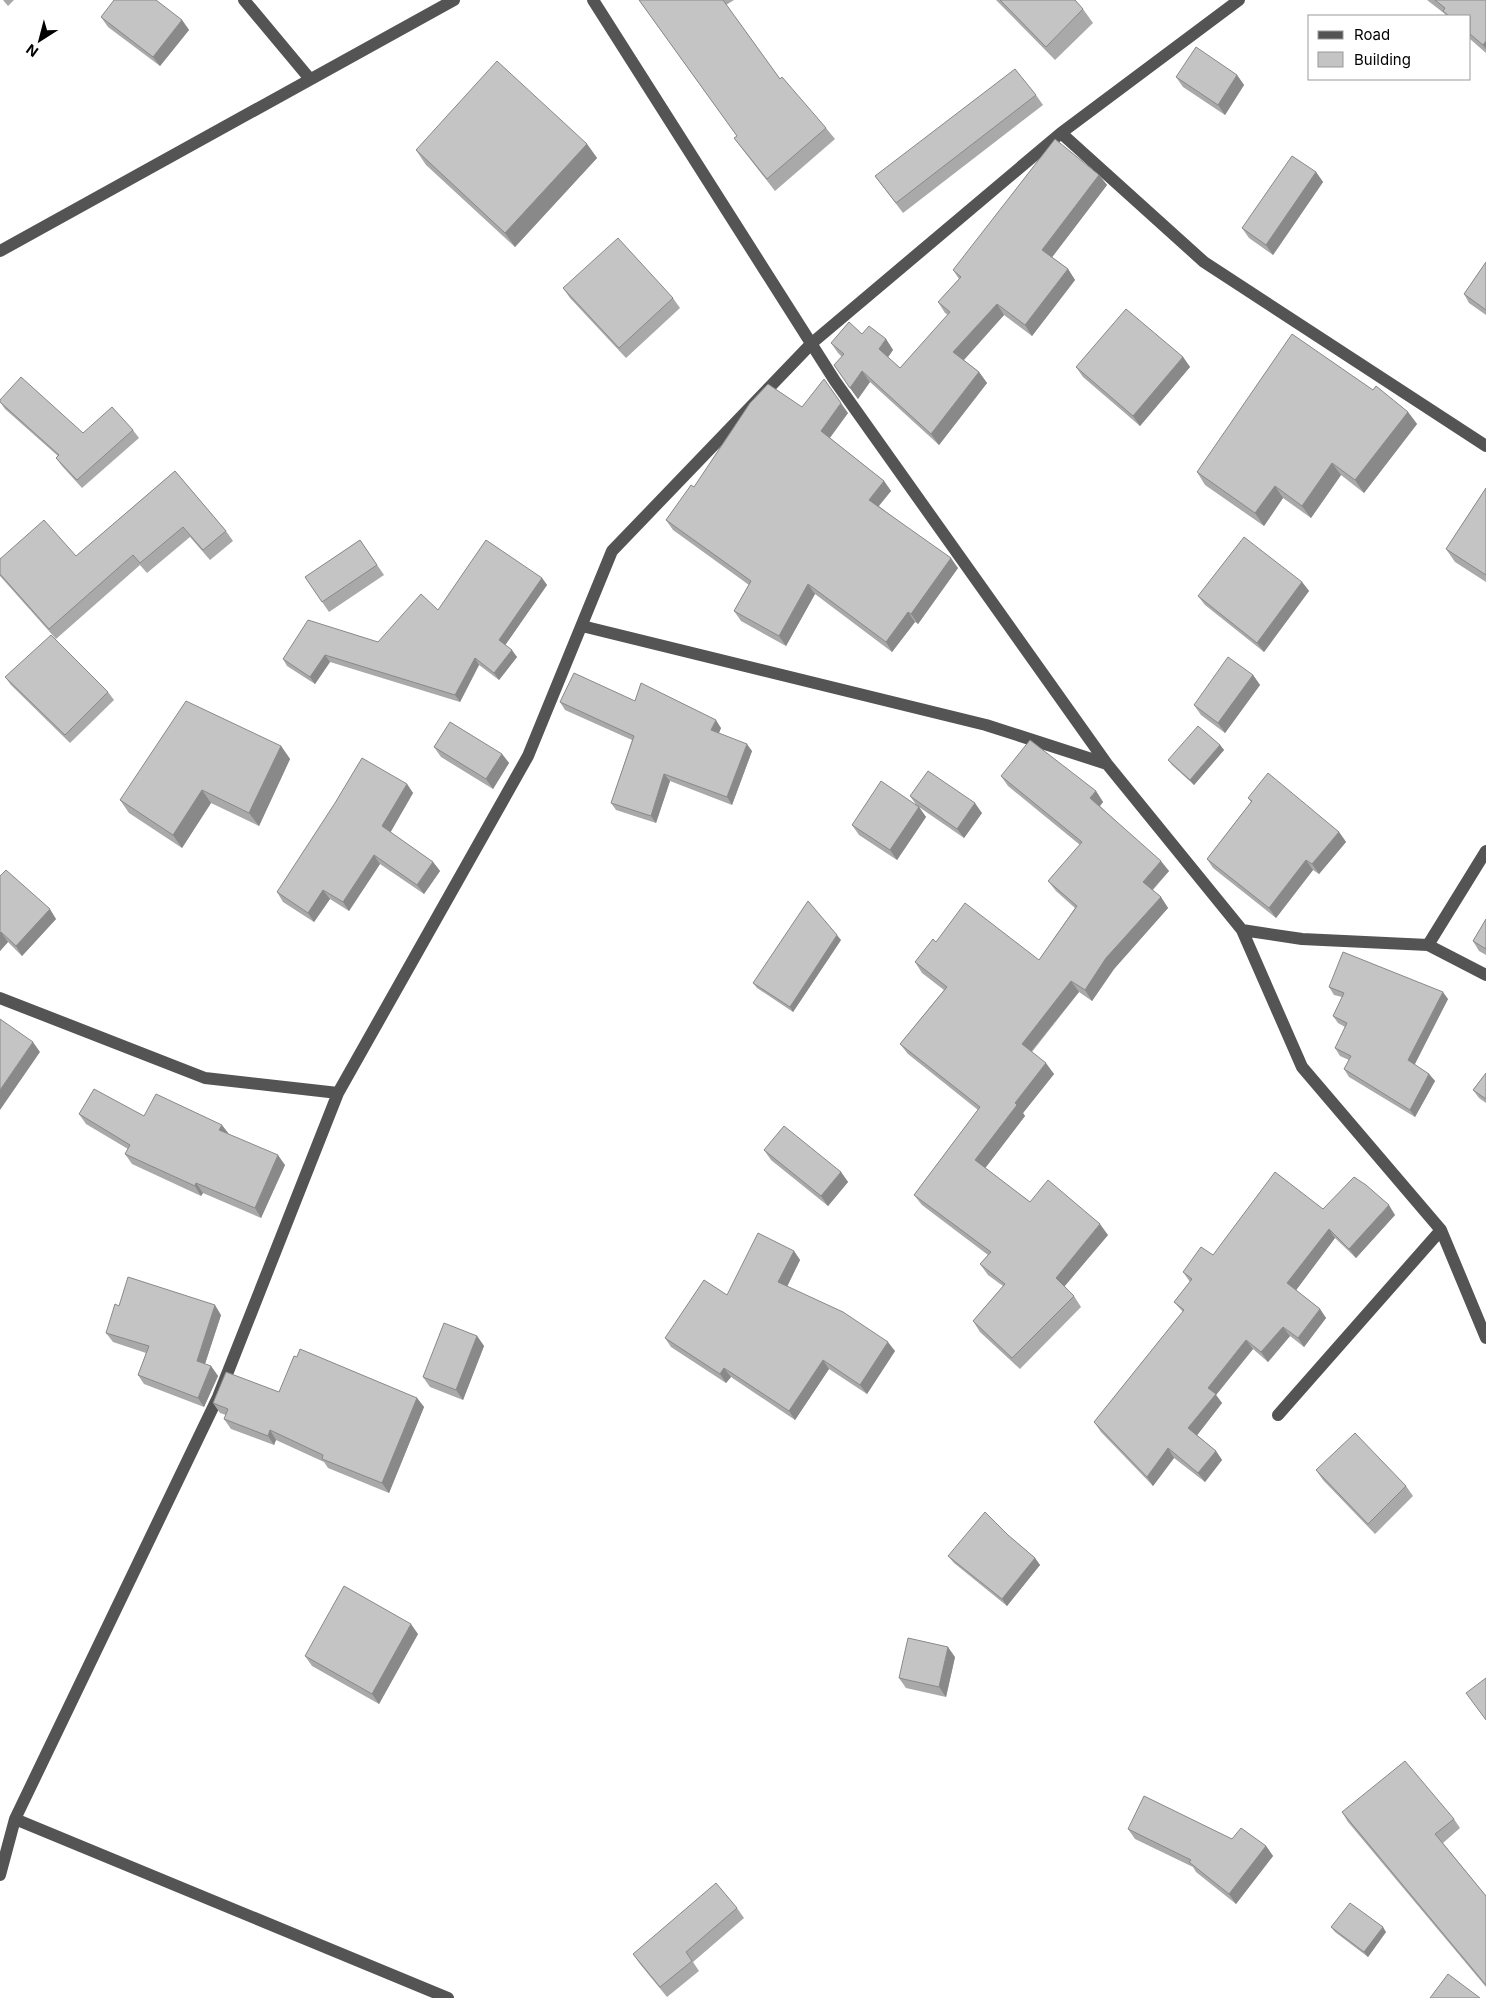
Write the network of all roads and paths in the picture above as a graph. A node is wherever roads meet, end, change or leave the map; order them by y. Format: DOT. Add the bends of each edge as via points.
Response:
graph roads {
  1 [pos="244,0"];
  2 [pos="454,0"];
  3 [pos="592,0"];
  4 [pos="1239,0"];
  5 [pos="310,79"];
  6 [pos="1062,133"];
  7 [pos="0,251"];
  8 [pos="812,343"];
  9 [pos="1486,446"];
  10 [pos="582,626"];
  11 [pos="1107,764"];
  12 [pos="1486,852"];
  13 [pos="1242,930"];
  14 [pos="1428,945"];
  15 [pos="1486,975"];
  16 [pos="0,998"];
  17 [pos="338,1092"];
  18 [pos="1441,1230"];
  19 [pos="1486,1338"];
  20 [pos="1278,1415"];
  21 [pos="15,1819"];
  22 [pos="0,1875"];
  23 [pos="448,1998"];
  1 -- 5 [label="street"];
  2 -- 5 [label="street"];
  3 -- 8 [label="street"];
  4 -- 6 [label="street"];
  5 -- 7 [label="street"];
  6 -- 8 [label="street"];
  6 -- 9 [label="street" via="1204,262"];
  8 -- 10 [label="street" via="612,551"];
  8 -- 11 [label="street"];
  10 -- 11 [label="street" via="986,725"];
  10 -- 17 [label="street" via="528,756"];
  11 -- 13 [label="street"];
  12 -- 14 [label="street"];
  13 -- 14 [label="street" via="1302,939"];
  13 -- 18 [label="street" via="1302,1067"];
  14 -- 15 [label="street"];
  16 -- 17 [label="street" via="205,1078"];
  17 -- 21 [label="street" via="218,1397"];
  18 -- 19 [label="street"];
  18 -- 20 [label="street"];
  21 -- 22 [label="street"];
  21 -- 23 [label="street"];
}
